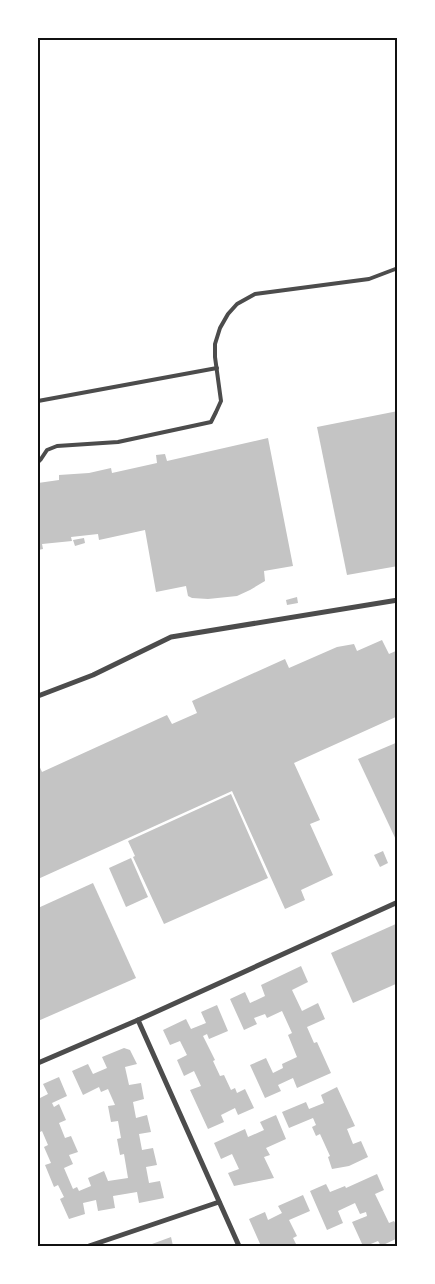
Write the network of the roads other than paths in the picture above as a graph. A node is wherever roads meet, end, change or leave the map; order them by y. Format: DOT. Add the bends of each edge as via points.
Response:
graph roads {
  1 [pos="398,268"];
  2 [pos="217,368"];
  3 [pos="38,400"];
  4 [pos="38,462"];
  5 [pos="398,600"];
  6 [pos="38,696"];
  7 [pos="398,902"];
  8 [pos="138,1020"];
  9 [pos="38,1063"];
  10 [pos="219,1202"];
  11 [pos="89,1246"];
  12 [pos="239,1246"];
  1 -- 2 [label="lane" via="368,279 255,294 237,304 220,328 215,357"];
  2 -- 3 [label="lane"];
  2 -- 4 [label="lane" via="221,401 211,422 118,442 57,446 47,450"];
  5 -- 6 [label="street" via="171,637 93,675"];
  7 -- 8 [label="street"];
  8 -- 9 [label="street"];
  8 -- 10 [label="street"];
  10 -- 11 [label="street"];
  10 -- 12 [label="street"];
}
